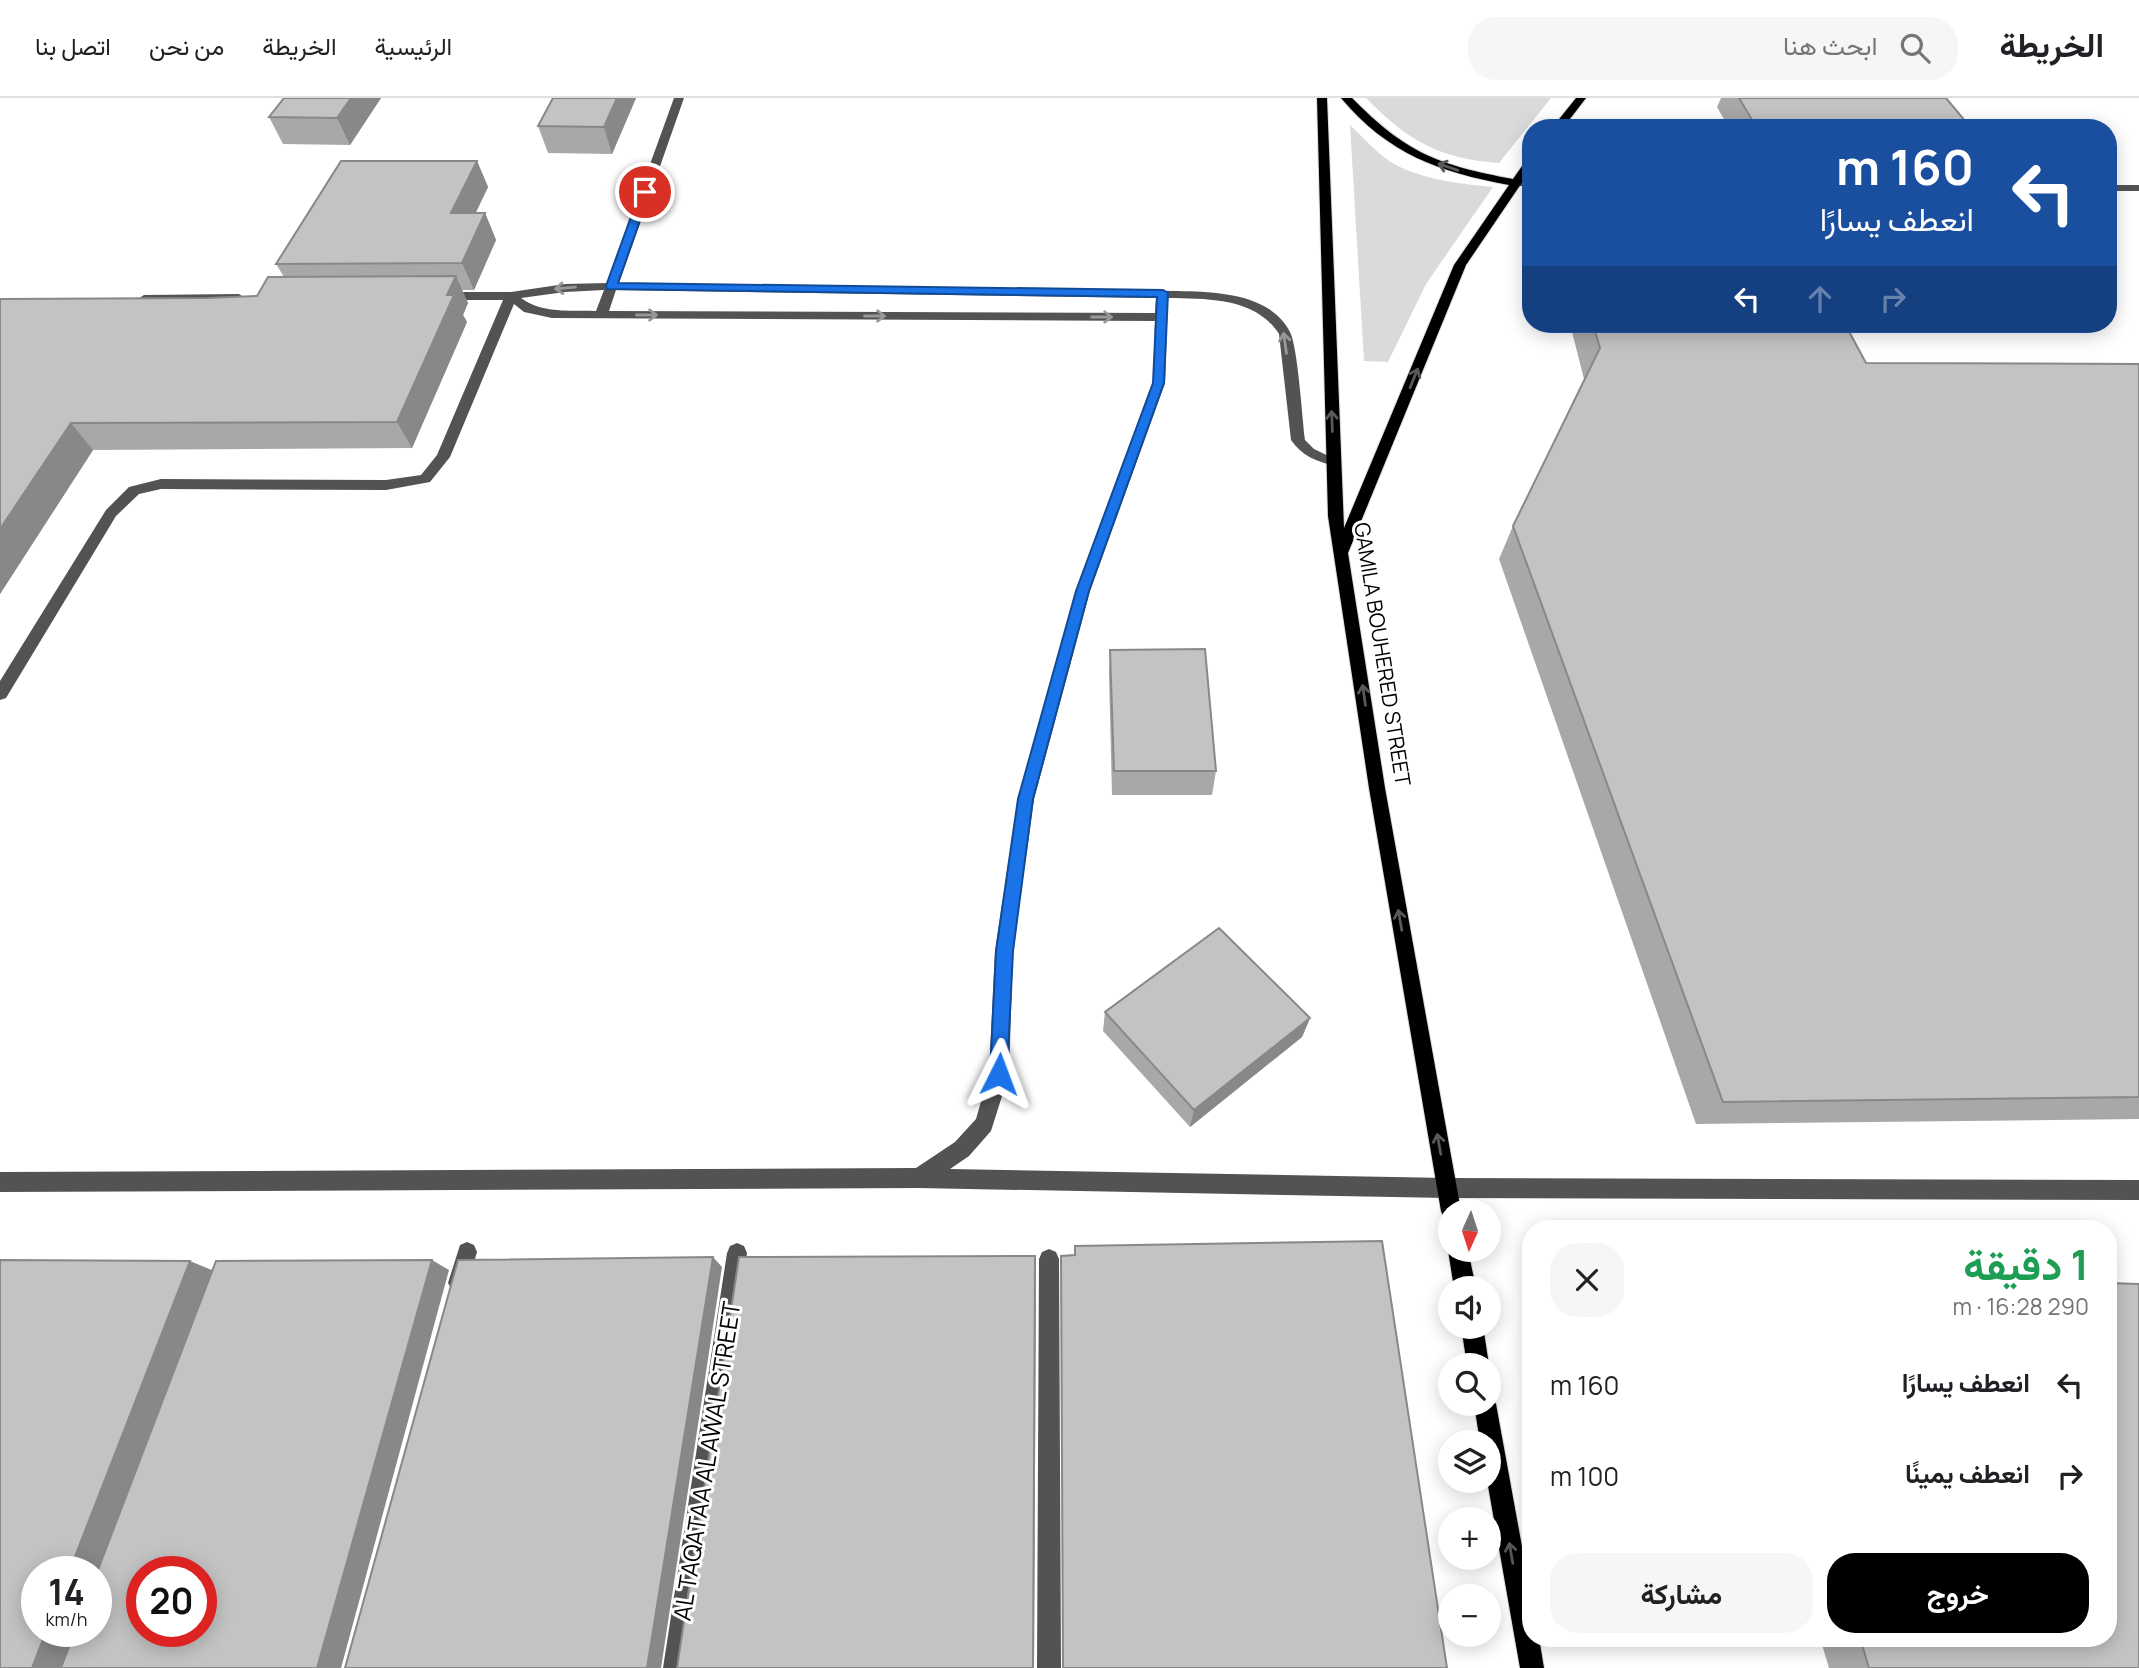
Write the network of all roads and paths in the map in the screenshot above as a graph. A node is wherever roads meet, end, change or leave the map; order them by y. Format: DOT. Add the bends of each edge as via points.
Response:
graph roads {
  1 [pos="679,98"];
  2 [pos="1322,98"];
  3 [pos="1346,98"];
  4 [pos="1581,98"];
  5 [pos="1565,119"];
  6 [pos="1522,173"];
  7 [pos="1514,183"];
  8 [pos="1522,183"];
  9 [pos="2117,188"];
  10 [pos="2139,188"];
  11 [pos="611,286"];
  12 [pos="1163,293"];
  13 [pos="423,296"];
  14 [pos="511,296"];
  15 [pos="259,298"];
  16 [pos="136,299"];
  17 [pos="601,315"];
  18 [pos="1161,317"];
  19 [pos="1334,462"];
  20 [pos="1341,554"];
  21 [pos="0,694"];
  22 [pos="919,1178"];
  23 [pos="0,1182"];
  24 [pos="1447,1188"];
  25 [pos="2139,1191"];
  26 [pos="1449,1199"];
  27 [pos="467,1252"];
  28 [pos="737,1253"];
  29 [pos="1049,1259"];
  30 [pos="453,1306"];
  31 [pos="1487,1416"];
  32 [pos="1522,1612"];
  33 [pos="1528,1647"];
  34 [pos="675,1668"];
  35 [pos="1049,1668"];
  36 [pos="1532,1668"];
  1 -- 11 [label="street"];
  19 -- 2 [label="main road, GAMILA BOUHERED STREET, one-way"];
  7 -- 3 [label="main road, one-way" via="1467,174 1407,150"];
  4 -- 5 [label="main road"];
  6 -- 7 [label="main road"];
  7 -- 8 [label="street"];
  20 -- 7 [label="main road, one-way" via="1460,265"];
  9 -- 10 [label="street"];
  11 -- 12 [label="street"];
  11 -- 14 [label="street, one-way"];
  11 -- 17 [label="street"];
  12 -- 18 [label="street"];
  19 -- 12 [label="street, one-way" via="1315,457 1298,440 1285,334 1273,317 1237,301"];
  13 -- 14 [label="street"];
  14 -- 17 [label="street" via="541,313"];
  14 -- 21 [label="street" via="443,457 425,479 386,485 161,484 134,490 111,513"];
  15 -- 16 [label="street"];
  17 -- 18 [label="street, one-way"];
  18 -- 22 [label="street" via="1158,383 1083,591 1026,799 1004,951 999,1074 984,1124 962,1149"];
  19 -- 20 [label="main road, GAMILA BOUHERED STREET"];
  24 -- 20 [label="main road, GAMILA BOUHERED STREET, one-way"];
  22 -- 23 [label="street"];
  22 -- 24 [label="street"];
  24 -- 25 [label="street"];
  24 -- 26 [label="main road, GAMILA BOUHERED STREET"];
  27 -- 30 [label="street"];
  28 -- 34 [label="street, AL TAQATAA AL AWAL STREET"];
  29 -- 35 [label="street"];
  32 -- 31 [label="main road, one-way"];
  36 -- 33 [label="main road, one-way"];
}
